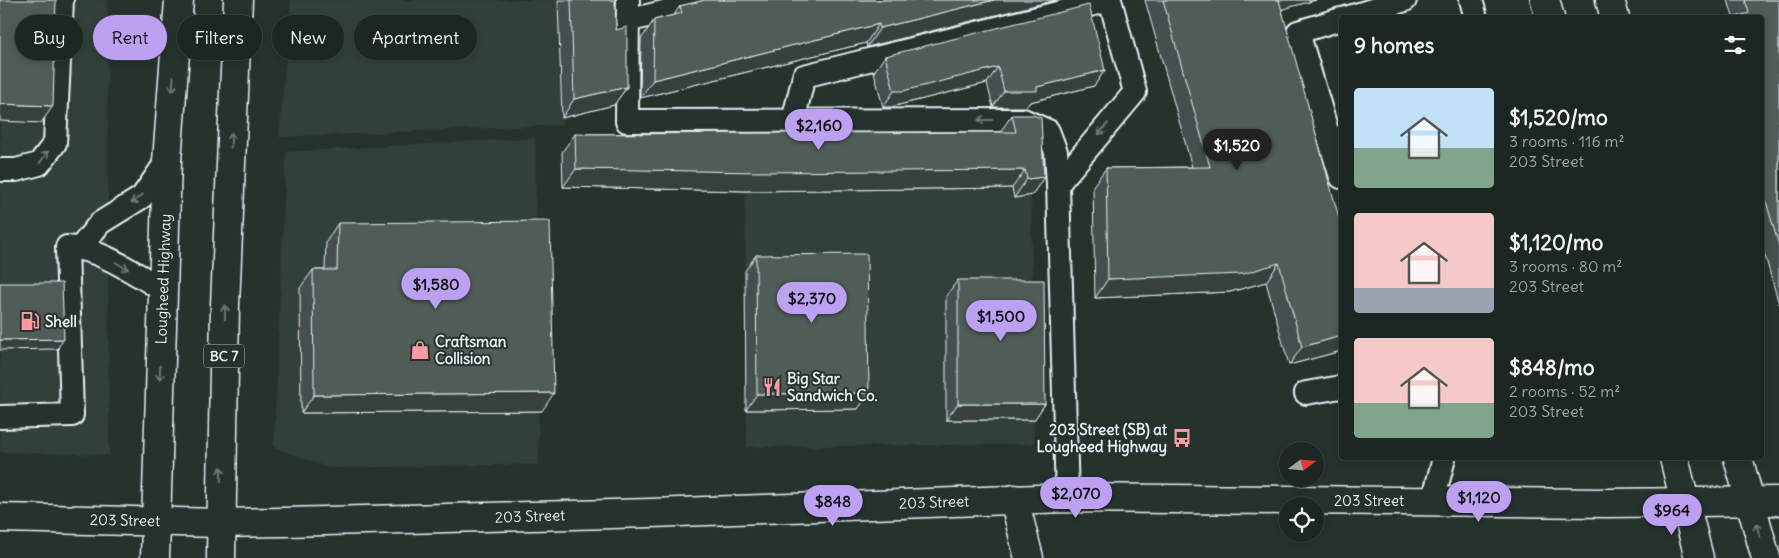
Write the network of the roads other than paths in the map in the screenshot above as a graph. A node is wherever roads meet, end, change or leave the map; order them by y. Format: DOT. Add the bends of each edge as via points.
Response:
graph roads {
  1 [pos="62,0"];
  2 [pos="179,0"];
  3 [pos="238,0"];
  4 [pos="712,0"];
  5 [pos="1110,0"];
  6 [pos="1405,0"];
  7 [pos="1471,0"];
  8 [pos="1545,0"];
  9 [pos="1610,0"];
  10 [pos="628,10"];
  11 [pos="1356,15"];
  12 [pos="1475,15"];
  13 [pos="1549,15"];
  14 [pos="1614,15"];
  15 [pos="1339,20"];
  16 [pos="793,121"];
  17 [pos="1336,139"];
  18 [pos="167,161"];
  19 [pos="1339,162"];
  20 [pos="0,170"];
  21 [pos="1058,184"];
  22 [pos="80,248"];
  23 [pos="162,289"];
  24 [pos="1339,386"];
  25 [pos="1306,393"];
  26 [pos="0,417"];
  27 [pos="1443,460"];
  28 [pos="1675,460"];
  29 [pos="1739,460"];
  30 [pos="1067,498"];
  31 [pos="1014,500"];
  32 [pos="1433,501"];
  33 [pos="1779,501"];
  34 [pos="1750,502"];
  35 [pos="1686,503"];
  36 [pos="0,518"];
  37 [pos="156,521"];
  38 [pos="220,523"];
  39 [pos="155,558"];
  40 [pos="221,558"];
  41 [pos="1029,558"];
  42 [pos="1699,558"];
  43 [pos="1766,558"];
  20 -- 1 [label="lane, one-way" via="39,164 55,142"];
  2 -- 18 [label="main road, Lougheed Highway, one-way"];
  38 -- 3 [label="main road, BC 7, one-way" via="227,228"];
  4 -- 10 [label="lane"];
  5 -- 16 [label="lane" via="804,76"];
  5 -- 21 [label="lane, one-way" via="1135,92"];
  6 -- 11 [label="lane"];
  7 -- 12 [label="lane"];
  8 -- 13 [label="main road"];
  9 -- 14 [label="main road"];
  10 -- 16 [label="lane" via="627,121"];
  15 -- 17 [label="lane" via="1298,32"];
  21 -- 16 [label="lane, one-way" via="1056,152 1048,131 1023,120"];
  17 -- 19 [label="lane"];
  18 -- 22 [label="lane, one-way" via="142,196 100,223"];
  18 -- 23 [label="main road, Lougheed Highway"];
  21 -- 30 [label="lane"];
  22 -- 23 [label="lane, one-way" via="104,256"];
  22 -- 26 [label="lane" via="67,247 72,415"];
  23 -- 37 [label="main road, Lougheed Highway, one-way"];
  24 -- 25 [label="lane"];
  27 -- 32 [label="lane"];
  28 -- 35 [label="main road"];
  29 -- 34 [label="main road"];
  30 -- 31 [label="main road, 203 Street"];
  30 -- 32 [label="main road, 203 Street"];
  31 -- 38 [label="main road, 203 Street"];
  31 -- 41 [label="main road"];
  32 -- 35 [label="main road, 203 Street"];
  33 -- 34 [label="main road, 203 Street"];
  34 -- 35 [label="main road, 203 Street"];
  43 -- 34 [label="main road, one-way"];
  35 -- 42 [label="main road"];
  36 -- 37 [label="main road, 203 Street"];
  37 -- 38 [label="main road, 203 Street"];
  37 -- 39 [label="main road, Lougheed Highway"];
  38 -- 40 [label="main road, BC 7"];
}
